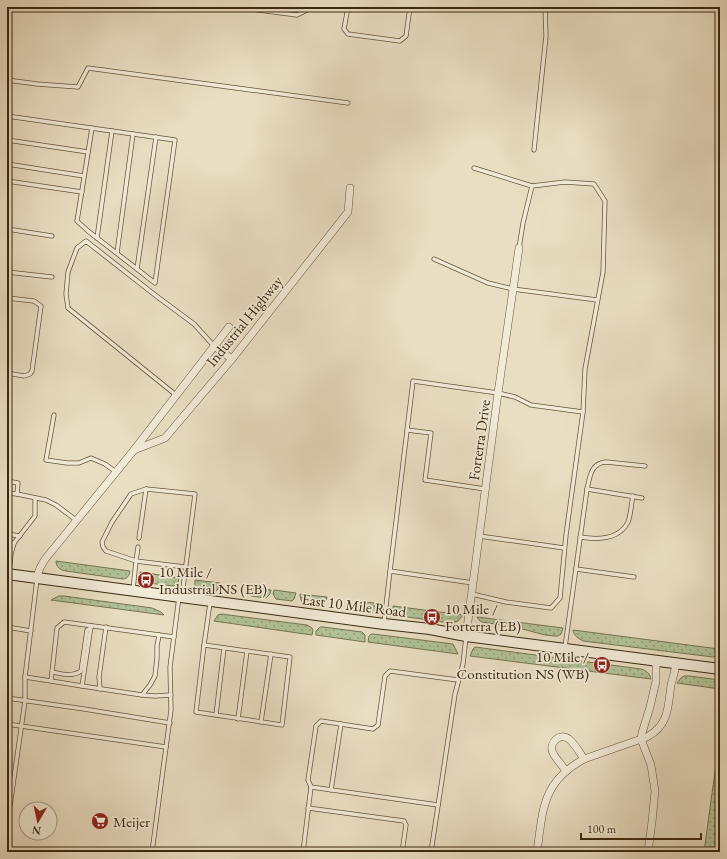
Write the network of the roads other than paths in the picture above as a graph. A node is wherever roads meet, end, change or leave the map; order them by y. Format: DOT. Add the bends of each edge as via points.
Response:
graph roads {
  1 [pos="234,7"];
  2 [pos="313,7"];
  3 [pos="348,7"];
  4 [pos="410,7"];
  5 [pos="545,7"];
  6 [pos="7,80"];
  7 [pos="348,103"];
  8 [pos="7,116"];
  9 [pos="92,128"];
  10 [pos="112,131"];
  11 [pos="133,134"];
  12 [pos="156,137"];
  13 [pos="7,140"];
  14 [pos="534,150"];
  15 [pos="88,152"];
  16 [pos="7,164"];
  17 [pos="474,168"];
  18 [pos="84,176"];
  19 [pos="7,182"];
  20 [pos="532,186"];
  21 [pos="350,188"];
  22 [pos="82,192"];
  23 [pos="7,229"];
  24 [pos="52,236"];
  25 [pos="97,238"];
  26 [pos="519,248"];
  27 [pos="117,253"];
  28 [pos="434,260"];
  29 [pos="137,269"];
  30 [pos="7,272"];
  31 [pos="52,276"];
  32 [pos="514,289"];
  33 [pos="7,298"];
  34 [pos="597,300"];
  35 [pos="229,327"];
  36 [pos="214,346"];
  37 [pos="232,359"];
  38 [pos="7,373"];
  39 [pos="498,393"];
  40 [pos="176,395"];
  41 [pos="583,412"];
  42 [pos="54,415"];
  43 [pos="407,430"];
  44 [pos="134,450"];
  45 [pos="645,466"];
  46 [pos="116,472"];
  47 [pos="7,481"];
  48 [pos="146,489"];
  49 [pos="485,489"];
  50 [pos="587,489"];
  51 [pos="7,493"];
  52 [pos="17,494"];
  53 [pos="633,496"];
  54 [pos="35,498"];
  55 [pos="642,498"];
  56 [pos="76,520"];
  57 [pos="7,534"];
  58 [pos="20,536"];
  59 [pos="479,536"];
  60 [pos="580,537"];
  61 [pos="139,538"];
  62 [pos="7,542"];
  63 [pos="14,543"];
  64 [pos="138,547"];
  65 [pos="564,548"];
  66 [pos="136,561"];
  67 [pos="186,567"];
  68 [pos="576,569"];
  69 [pos="390,572"];
  70 [pos="8,574"];
  71 [pos="634,577"];
  72 [pos="37,578"];
  73 [pos="473,582"];
  74 [pos="133,591"];
  75 [pos="472,594"];
  76 [pos="180,597"];
  77 [pos="210,601"];
  78 [pos="384,624"];
  79 [pos="7,627"];
  80 [pos="91,627"];
  81 [pos="106,627"];
  82 [pos="31,631"];
  83 [pos="159,635"];
  84 [pos="466,636"];
  85 [pos="174,637"];
  86 [pos="204,645"];
  87 [pos="224,648"];
  88 [pos="565,648"];
  89 [pos="247,651"];
  90 [pos="271,654"];
  91 [pos="656,661"];
  92 [pos="676,663"];
  93 [pos="720,669"];
  94 [pos="52,672"];
  95 [pos="25,677"];
  96 [pos="458,680"];
  97 [pos="51,681"];
  98 [pos="82,686"];
  99 [pos="100,689"];
  100 [pos="142,695"];
  101 [pos="171,695"];
  102 [pos="7,698"];
  103 [pos="25,701"];
  104 [pos="216,715"];
  105 [pos="238,719"];
  106 [pos="261,722"];
  107 [pos="170,723"];
  108 [pos="7,724"];
  109 [pos="341,724"];
  110 [pos="21,726"];
  111 [pos="641,739"];
  112 [pos="166,747"];
  113 [pos="584,759"];
  114 [pos="566,771"];
  115 [pos="311,787"];
  116 [pos="331,790"];
  117 [pos="438,804"];
  118 [pos="308,808"];
  119 [pos="7,827"];
  120 [pos="152,852"];
  121 [pos="303,852"];
  122 [pos="402,852"];
  123 [pos="431,852"];
  124 [pos="538,852"];
  125 [pos="648,852"];
  1 -- 2 [label="lane" via="297,15"];
  3 -- 4 [label="lane" via="344,29 348,34 400,41 406,36"];
  5 -- 14 [label="lane" via="546,36"];
  6 -- 7 [label="lane" via="78,87 88,68"];
  8 -- 9 [label="lane"];
  9 -- 10 [label="lane"];
  9 -- 15 [label="lane"];
  10 -- 11 [label="lane"];
  10 -- 25 [label="lane"];
  11 -- 12 [label="lane"];
  11 -- 27 [label="lane"];
  12 -- 29 [label="lane"];
  12 -- 29 [label="lane" via="175,140 155,283"];
  13 -- 15 [label="lane"];
  15 -- 18 [label="lane"];
  16 -- 18 [label="lane"];
  17 -- 20 [label="lane"];
  18 -- 22 [label="lane"];
  19 -- 22 [label="lane"];
  20 -- 26 [label="lane"];
  20 -- 34 [label="lane" via="565,182 594,184 605,201 603,272"];
  21 -- 37 [label="street, Industrial Highway" via="348,212"];
  22 -- 25 [label="lane" via="77,222"];
  23 -- 24 [label="lane"];
  25 -- 27 [label="lane"];
  26 -- 32 [label="street, Forterra Drive"];
  27 -- 29 [label="lane"];
  28 -- 32 [label="lane" via="488,283"];
  30 -- 31 [label="lane"];
  32 -- 34 [label="lane"];
  32 -- 39 [label="street, Forterra Drive"];
  33 -- 38 [label="lane" via="34,301 41,306 32,371 24,376"];
  34 -- 41 [label="lane" via="585,369"];
  35 -- 36 [label="street, Industrial Highway"];
  36 -- 37 [label="street"];
  36 -- 40 [label="street, Industrial Highway"];
  36 -- 40 [label="lane" via="194,324 86,241 77,248 68,272 68,308"];
  37 -- 44 [label="street, Industrial Highway" via="165,438"];
  39 -- 41 [label="lane" via="515,397 531,405"];
  39 -- 43 [label="lane" via="413,381"];
  39 -- 49 [label="street, Forterra Drive"];
  40 -- 44 [label="street, Industrial Highway"];
  41 -- 65 [label="lane"];
  42 -- 46 [label="lane" via="46,460 79,463 91,458"];
  43 -- 49 [label="lane" via="431,433 425,480"];
  43 -- 69 [label="lane"];
  44 -- 46 [label="street, Industrial Highway"];
  45 -- 50 [label="lane" via="601,463 593,468"];
  46 -- 56 [label="street, Industrial Highway"];
  47 -- 52 [label="lane" via="18,483"];
  48 -- 61 [label="lane"];
  48 -- 66 [label="lane" via="131,494 102,542 106,551"];
  48 -- 67 [label="lane" via="195,494"];
  49 -- 59 [label="street, Forterra Drive"];
  50 -- 53 [label="lane"];
  50 -- 60 [label="lane"];
  51 -- 52 [label="lane"];
  52 -- 54 [label="lane"];
  53 -- 55 [label="lane"];
  53 -- 60 [label="lane" via="628,521 619,533 605,538"];
  54 -- 56 [label="lane" via="56,504"];
  54 -- 58 [label="lane" via="35,516"];
  56 -- 72 [label="street, Industrial Highway" via="40,566"];
  57 -- 58 [label="lane"];
  58 -- 63 [label="lane"];
  59 -- 65 [label="lane"];
  59 -- 73 [label="street, Forterra Drive"];
  60 -- 68 [label="lane"];
  62 -- 63 [label="lane"];
  63 -- 70 [label="lane"];
  64 -- 66 [label="lane"];
  65 -- 75 [label="lane" via="560,598 551,608"];
  66 -- 67 [label="lane"];
  66 -- 74 [label="lane"];
  67 -- 76 [label="lane"];
  68 -- 71 [label="lane"];
  68 -- 88 [label="lane"];
  69 -- 73 [label="lane"];
  69 -- 78 [label="lane"];
  70 -- 72 [label="main road, East 10 Mile Road"];
  72 -- 74 [label="main road, East 10 Mile Road"];
  72 -- 82 [label="lane"];
  73 -- 75 [label="street, Forterra Drive"];
  74 -- 76 [label="main road, East 10 Mile Road"];
  75 -- 84 [label="street, Forterra Drive"];
  76 -- 77 [label="main road, East 10 Mile Road"];
  76 -- 85 [label="lane"];
  77 -- 78 [label="main road, East 10 Mile Road"];
  77 -- 86 [label="lane"];
  78 -- 84 [label="main road, East 10 Mile Road"];
  79 -- 82 [label="lane"];
  80 -- 81 [label="lane"];
  80 -- 94 [label="lane" via="87,630 81,671 76,674"];
  80 -- 94 [label="lane" via="64,622 57,628"];
  80 -- 98 [label="lane"];
  81 -- 83 [label="lane"];
  81 -- 99 [label="lane" via="99,677"];
  82 -- 95 [label="lane"];
  83 -- 85 [label="lane"];
  83 -- 100 [label="lane" via="155,676"];
  84 -- 88 [label="main road, East 10 Mile Road"];
  84 -- 96 [label="lane" via="463,664"];
  85 -- 101 [label="lane" via="170,667"];
  86 -- 87 [label="lane"];
  86 -- 104 [label="lane" via="196,712"];
  87 -- 89 [label="lane"];
  87 -- 104 [label="lane"];
  88 -- 91 [label="main road, East 10 Mile Road"];
  89 -- 90 [label="lane"];
  89 -- 105 [label="lane"];
  90 -- 106 [label="lane"];
  90 -- 106 [label="lane" via="290,657 282,725"];
  91 -- 92 [label="main road, East 10 Mile Road"];
  91 -- 111 [label="street" via="656,681"];
  92 -- 93 [label="main road, East 10 Mile Road"];
  92 -- 111 [label="street" via="669,710 661,726 653,734"];
  94 -- 97 [label="lane"];
  95 -- 97 [label="lane"];
  95 -- 103 [label="lane"];
  96 -- 109 [label="lane" via="390,671 385,676 378,726 373,729"];
  96 -- 117 [label="lane"];
  97 -- 98 [label="lane"];
  98 -- 99 [label="lane"];
  99 -- 100 [label="lane"];
  100 -- 101 [label="lane"];
  101 -- 107 [label="lane"];
  102 -- 103 [label="lane"];
  103 -- 107 [label="lane"];
  103 -- 110 [label="lane"];
  104 -- 105 [label="lane"];
  105 -- 106 [label="lane"];
  107 -- 112 [label="lane"];
  108 -- 110 [label="lane"];
  109 -- 115 [label="lane" via="321,721 316,726 308,780"];
  109 -- 116 [label="lane"];
  110 -- 112 [label="lane"];
  110 -- 119 [label="lane"];
  111 -- 113 [label="street"];
  111 -- 125 [label="street" via="651,765 655,791"];
  112 -- 120 [label="lane"];
  113 -- 114 [label="street"];
  113 -- 114 [label="street" via="569,739 558,738 554,741 552,750"];
  114 -- 124 [label="street" via="546,800"];
  115 -- 116 [label="lane"];
  115 -- 118 [label="lane"];
  116 -- 117 [label="lane"];
  117 -- 123 [label="lane"];
  118 -- 121 [label="lane"];
  118 -- 122 [label="lane" via="404,821 406,824"];
}
